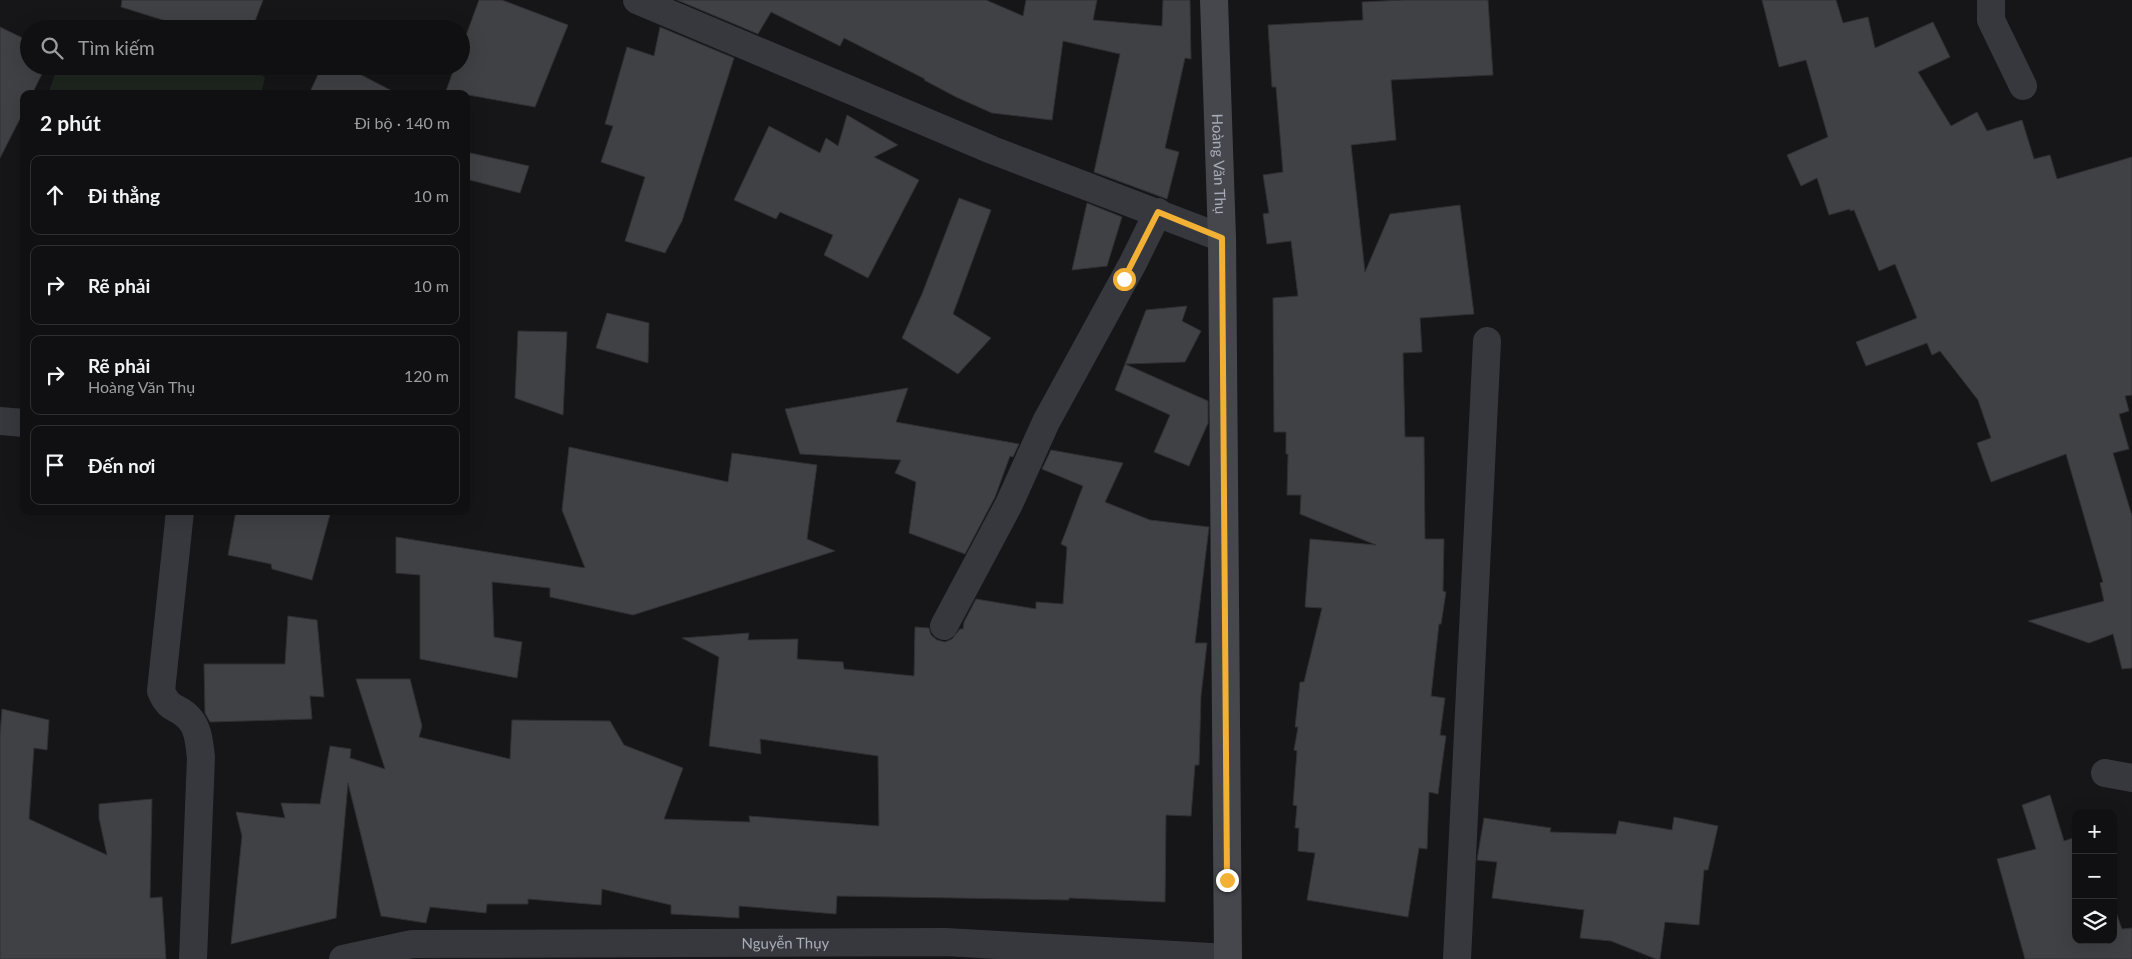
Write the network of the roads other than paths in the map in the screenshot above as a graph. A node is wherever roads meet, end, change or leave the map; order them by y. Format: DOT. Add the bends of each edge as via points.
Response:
graph roads {
  1 [pos="637,0"];
  2 [pos="1214,0"];
  3 [pos="1991,0"];
  4 [pos="2023,86"];
  5 [pos="1158,212"];
  6 [pos="1222,238"];
  7 [pos="1487,341"];
  8 [pos="0,421"];
  9 [pos="20,424"];
  10 [pos="180,515"];
  11 [pos="944,626"];
  12 [pos="2105,772"];
  13 [pos="2132,778"];
  14 [pos="193,959"];
  15 [pos="342,959"];
  16 [pos="1231,959"];
  17 [pos="1457,959"];
  1 -- 5 [label="street" via="992,150"];
  2 -- 6 [label="main road, Hoàng Văn Thụ"];
  3 -- 4 [label="street" via="1991,20"];
  5 -- 6 [label="street"];
  5 -- 11 [label="street" via="1046,422 1008,504"];
  6 -- 16 [label="main road, Hoàng Văn Thụ"];
  7 -- 17 [label="street"];
  8 -- 9 [label="street"];
  10 -- 14 [label="street" via="161,691 166,703 189,718 198,732 201,757"];
  12 -- 13 [label="street"];
  15 -- 16 [label="street, Nguyễn Thụy" via="412,944 935,942"];
}
